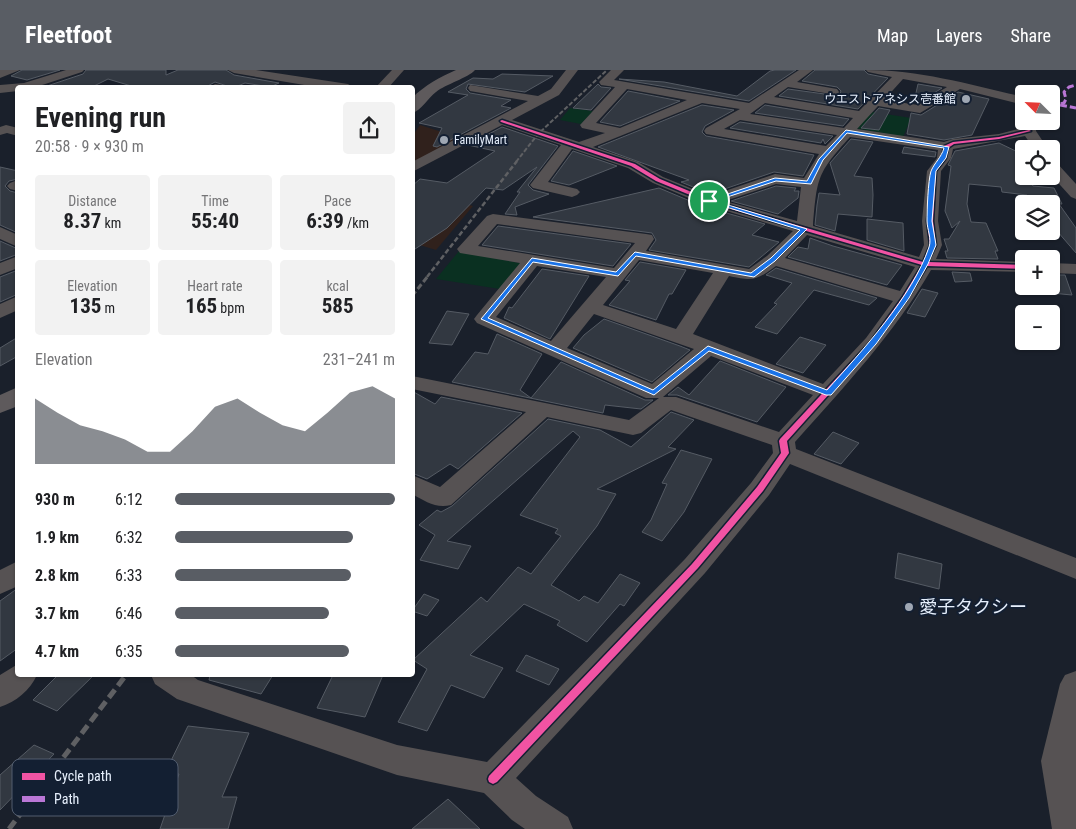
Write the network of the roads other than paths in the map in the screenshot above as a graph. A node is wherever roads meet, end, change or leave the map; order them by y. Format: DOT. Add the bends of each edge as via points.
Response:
graph roads {
  1 [pos="14,70"];
  2 [pos="78,70"];
  3 [pos="234,70"];
  4 [pos="296,70"];
  5 [pos="398,70"];
  6 [pos="468,70"];
  7 [pos="572,70"];
  8 [pos="618,70"];
  9 [pos="806,70"];
  10 [pos="872,70"];
  11 [pos="0,74"];
  12 [pos="900,75"];
  13 [pos="278,76"];
  14 [pos="784,83"];
  15 [pos="27,85"];
  16 [pos="258,85"];
  17 [pos="330,85"];
  18 [pos="384,85"];
  19 [pos="622,86"];
  20 [pos="958,86"];
  21 [pos="15,87"];
  22 [pos="474,88"];
  23 [pos="0,89"];
  24 [pos="833,92"];
  25 [pos="700,99"];
  26 [pos="763,99"];
  27 [pos="1015,99"];
  28 [pos="541,100"];
  29 [pos="874,102"];
  30 [pos="415,106"];
  31 [pos="745,112"];
  32 [pos="860,115"];
  33 [pos="502,121"];
  34 [pos="1019,130"];
  35 [pos="0,131"];
  36 [pos="15,131"];
  37 [pos="621,132"];
  38 [pos="846,132"];
  39 [pos="575,145"];
  40 [pos="946,147"];
  41 [pos="828,151"];
  42 [pos="415,166"];
  43 [pos="1060,175"];
  44 [pos="809,183"];
  45 [pos="572,192"];
  46 [pos="1076,194"];
  47 [pos="709,201"];
  48 [pos="804,229"];
  49 [pos="0,233"];
  50 [pos="15,240"];
  51 [pos="635,254"];
  52 [pos="532,260"];
  53 [pos="773,260"];
  54 [pos="15,262"];
  55 [pos="925,264"];
  56 [pos="1015,267"];
  57 [pos="1060,268"];
  58 [pos="1076,269"];
  59 [pos="0,270"];
  60 [pos="723,271"];
  61 [pos="618,274"];
  62 [pos="905,298"];
  63 [pos="15,304"];
  64 [pos="591,307"];
  65 [pos="0,312"];
  66 [pos="681,337"];
  67 [pos="708,348"];
  68 [pos="555,349"];
  69 [pos="415,383"];
  70 [pos="828,393"];
  71 [pos="15,397"];
  72 [pos="0,405"];
  73 [pos="542,410"];
  74 [pos="784,447"];
  75 [pos="415,485"];
  76 [pos="1076,569"];
  77 [pos="20,677"];
  78 [pos="169,677"];
  79 [pos="1076,684"];
  80 [pos="0,694"];
  81 [pos="493,778"];
  82 [pos="555,829"];
  83 [pos="1070,829"];
  1 -- 11 [label="street"];
  2 -- 15 [label="street"];
  3 -- 13 [label="street"];
  4 -- 13 [label="street"];
  5 -- 18 [label="street"];
  6 -- 30 [label="highway" via="434,87"];
  7 -- 28 [label="street" via="555,92"];
  8 -- 19 [label="street" via="605,82"];
  9 -- 14 [label="street"];
  10 -- 12 [label="street"];
  12 -- 20 [label="street"];
  12 -- 29 [label="street"];
  13 -- 16 [label="street"];
  13 -- 17 [label="street"];
  14 -- 24 [label="street"];
  14 -- 26 [label="street"];
  19 -- 25 [label="street"];
  19 -- 37 [label="street" via="587,124"];
  20 -- 27 [label="street"];
  20 -- 29 [label="street" via="920,109"];
  21 -- 23 [label="street"];
  22 -- 28 [label="street"];
  25 -- 31 [label="street"];
  25 -- 37 [label="street"];
  26 -- 31 [label="street"];
  26 -- 32 [label="street"];
  28 -- 33 [label="street"];
  29 -- 32 [label="street"];
  31 -- 38 [label="street"];
  31 -- 41 [label="street" via="711,132"];
  32 -- 38 [label="street"];
  33 -- 39 [label="street"];
  33 -- 42 [label="street"];
  34 -- 40 [label="street" via="999,138 954,142"];
  35 -- 36 [label="street"];
  37 -- 39 [label="street"];
  38 -- 40 [label="street"];
  38 -- 41 [label="street"];
  39 -- 45 [label="street" via="538,186"];
  39 -- 47 [label="street" via="633,165 658,180"];
  40 -- 55 [label="street" via="944,158 934,171 930,221 933,245"];
  41 -- 44 [label="street"];
  43 -- 46 [label="street"];
  44 -- 47 [label="street" via="775,179"];
  44 -- 48 [label="street"];
  47 -- 48 [label="street"];
  48 -- 53 [label="street"];
  48 -- 55 [label="street"];
  49 -- 50 [label="street"];
  51 -- 52 [label="street" via="646,239 493,219 466,249"];
  51 -- 60 [label="street"];
  51 -- 61 [label="street"];
  52 -- 61 [label="street"];
  52 -- 68 [label="street" via="484,319"];
  53 -- 60 [label="street" via="752,275"];
  53 -- 62 [label="street"];
  54 -- 59 [label="street"];
  55 -- 56 [label="street"];
  55 -- 62 [label="street"];
  57 -- 58 [label="street"];
  60 -- 66 [label="street"];
  61 -- 64 [label="street"];
  62 -- 70 [label="street" via="873,342"];
  63 -- 65 [label="street"];
  64 -- 66 [label="street"];
  64 -- 68 [label="street"];
  66 -- 67 [label="street"];
  67 -- 68 [label="street" via="654,393"];
  67 -- 70 [label="street"];
  69 -- 73 [label="street"];
  70 -- 74 [label="street"];
  71 -- 72 [label="highway"];
  73 -- 74 [label="street" via="633,428 668,402"];
  73 -- 75 [label="street" via="442,499"];
  74 -- 76 [label="street"];
  74 -- 81 [label="street" via="760,489 695,566"];
  77 -- 80 [label="street"];
  78 -- 81 [label="street" via="188,690 397,760"];
  79 -- 83 [label="street" via="1058,761"];
  81 -- 82 [label="street" via="524,808"];
}
